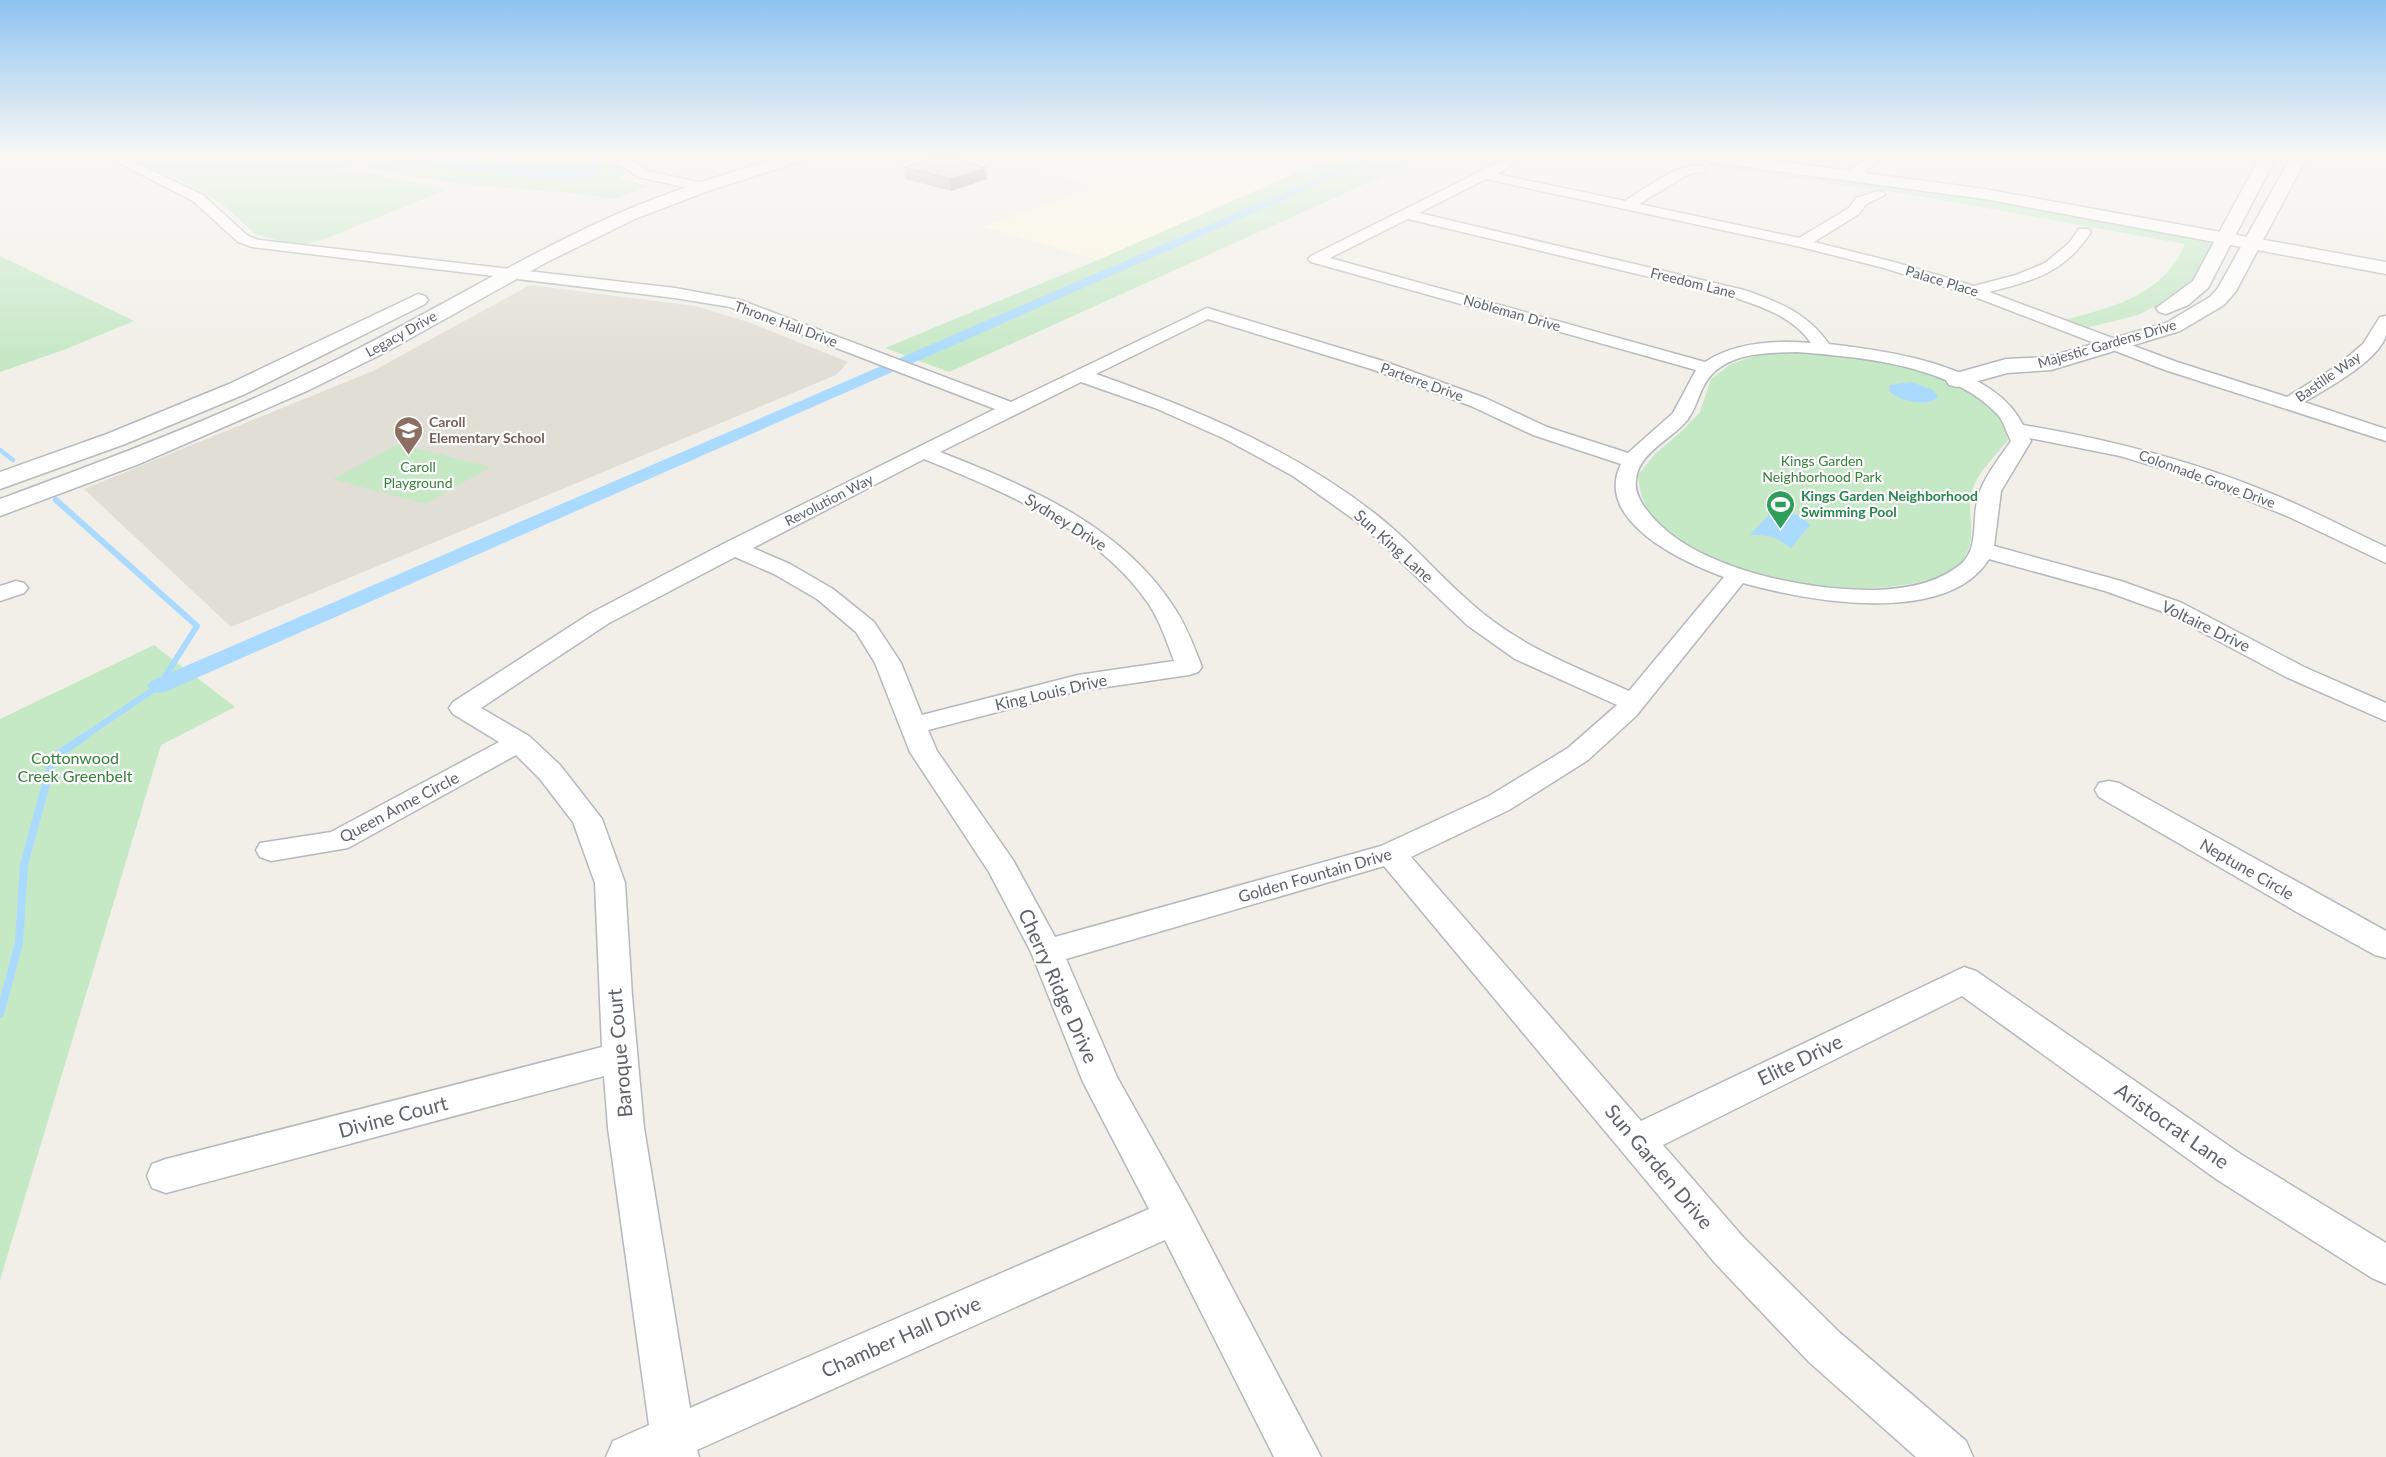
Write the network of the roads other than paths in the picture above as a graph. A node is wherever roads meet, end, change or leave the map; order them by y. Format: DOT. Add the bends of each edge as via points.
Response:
graph roads {
  1 [pos="228,225"];
  2 [pos="606,225"];
  3 [pos="1384,225"];
  4 [pos="1452,225"];
  5 [pos="1716,225"];
  6 [pos="1831,225"];
  7 [pos="2177,225"];
  8 [pos="2189,225"];
  9 [pos="2232,225"];
  10 [pos="2261,225"];
  11 [pos="2084,232"];
  12 [pos="2228,233"];
  13 [pos="2254,238"];
  14 [pos="1801,243"];
  15 [pos="504,256"];
  16 [pos="2386,256"];
  17 [pos="479,268"];
  18 [pos="2386,268"];
  19 [pos="513,273"];
  20 [pos="1973,291"];
  21 [pos="1207,313"];
  22 [pos="2386,321"];
  23 [pos="2087,334"];
  24 [pos="2113,344"];
  25 [pos="1823,348"];
  26 [pos="2006,366"];
  27 [pos="1708,368"];
  28 [pos="1080,375"];
  29 [pos="1957,380"];
  30 [pos="2290,403"];
  31 [pos="1012,409"];
  32 [pos="2018,430"];
  33 [pos="2386,435"];
  34 [pos="923,452"];
  35 [pos="1633,461"];
  36 [pos="0,481"];
  37 [pos="0,508"];
  38 [pos="733,548"];
  39 [pos="1983,550"];
  40 [pos="2386,556"];
  41 [pos="1738,575"];
  42 [pos="1189,667"];
  43 [pos="1633,702"];
  44 [pos="462,708"];
  45 [pos="2386,713"];
  46 [pos="914,725"];
  47 [pos="519,742"];
  48 [pos="2109,790"];
  49 [pos="271,850"];
  50 [pos="1391,854"];
  51 [pos="2386,946"];
  52 [pos="1047,952"];
  53 [pos="1964,980"];
  54 [pos="620,1057"];
  55 [pos="1636,1141"];
  56 [pos="166,1176"];
  57 [pos="1174,1217"];
  58 [pos="2386,1265"];
  59 [pos="674,1447"];
  60 [pos="629,1457"];
  61 [pos="1298,1457"];
  62 [pos="1950,1457"];
  1 -- 17 [label="street, Throne Hall Drive" via="243,239 257,244"];
  2 -- 19 [label="main road, Legacy Drive"];
  3 -- 27 [label="street, Nobleman Drive" via="1316,259"];
  4 -- 25 [label="street, Freedom Lane" via="1738,293 1802,321"];
  5 -- 14 [label="street, Palace Place"];
  6 -- 14 [label="street"];
  7 -- 12 [label="main road"];
  8 -- 12 [label="main road"];
  9 -- 12 [label="main road, Majestic Gardens Drive"];
  10 -- 13 [label="main road, Majestic Gardens Drive"];
  11 -- 20 [label="street" via="2076,246 2050,268"];
  12 -- 13 [label="main road"];
  12 -- 23 [label="main road, Majestic Gardens Drive" via="2201,284 2181,301 2142,320"];
  13 -- 16 [label="main road"];
  13 -- 18 [label="main road"];
  13 -- 24 [label="main road, Majestic Gardens Drive" via="2226,291 2205,309 2173,327"];
  14 -- 20 [label="street, Palace Place"];
  15 -- 17 [label="main road, Legacy Drive"];
  17 -- 19 [label="street, Throne Hall Drive"];
  17 -- 36 [label="main road, Legacy Drive" via="237,389"];
  19 -- 31 [label="street, Throne Hall Drive" via="734,303"];
  19 -- 37 [label="main road, Legacy Drive" via="255,408"];
  20 -- 23 [label="street, Palace Place"];
  21 -- 28 [label="street, Revolution Way"];
  21 -- 35 [label="street, Parterre Drive" via="1377,365 1478,402 1549,434"];
  22 -- 30 [label="street, Bastille Way" via="2370,347 2343,370"];
  23 -- 24 [label="street, Palace Place"];
  23 -- 26 [label="main road, Majestic Gardens Drive" via="2012,358"];
  24 -- 26 [label="main road, Majestic Gardens Drive" via="2051,363"];
  24 -- 30 [label="street, Palace Place"];
  25 -- 27 [label="street" via="1772,348 1718,361"];
  25 -- 29 [label="street" via="1879,355"];
  26 -- 29 [label="main road, Majestic Gardens Drive"];
  27 -- 35 [label="street" via="1681,416"];
  28 -- 31 [label="street, Revolution Way"];
  28 -- 43 [label="street, Sun King Lane" via="1162,404 1232,435 1300,472 1371,521 1476,620 1524,654"];
  29 -- 32 [label="street" via="2005,408"];
  30 -- 33 [label="street, Palace Place"];
  31 -- 34 [label="street, Revolution Way"];
  32 -- 39 [label="street" via="2021,441 2000,472 1986,503"];
  32 -- 40 [label="street, Colonnade Grove Drive" via="2086,441 2189,470 2295,511"];
  34 -- 38 [label="street, Revolution Way"];
  34 -- 42 [label="street, Sydney Drive" via="1002,483 1059,513 1110,549 1154,594 1178,635"];
  35 -- 41 [label="street" via="1624,485 1638,518 1690,555"];
  38 -- 44 [label="street, Revolution Way" via="600,618"];
  38 -- 46 [label="street, Cherry Ridge Drive" via="782,569 825,594 865,627 888,663"];
  39 -- 41 [label="street" via="1969,569 1951,580 1903,594 1840,595"];
  39 -- 45 [label="street, Voltaire Drive" via="2113,586 2174,608 2295,672"];
  41 -- 43 [label="street, Golden Fountain Drive"];
  42 -- 46 [label="street, King Louis Drive" via="1078,683"];
  43 -- 50 [label="street, Golden Fountain Drive" via="1578,754 1499,803"];
  44 -- 47 [label="street, Baroque Court"];
  46 -- 52 [label="street, Cherry Ridge Drive" via="924,752 1002,868"];
  47 -- 49 [label="street, Queen Anne Circle" via="338,841"];
  47 -- 54 [label="street, Baroque Court" via="550,772 587,819 610,883"];
  48 -- 51 [label="street, Neptune Circle"];
  50 -- 52 [label="street, Golden Fountain Drive"];
  50 -- 55 [label="street, Sun Garden Drive"];
  52 -- 57 [label="street, Cherry Ridge Drive" via="1101,1083"];
  53 -- 55 [label="street, Elite Drive"];
  53 -- 58 [label="street, Aristocrat Lane" via="2229,1167"];
  54 -- 56 [label="street, Divine Court"];
  54 -- 59 [label="street, Baroque Court" via="626,1128"];
  55 -- 62 [label="street, Sun Garden Drive" via="1729,1250 1824,1347"];
  57 -- 59 [label="street, Chamber Hall Drive"];
  57 -- 61 [label="street, Cherry Ridge Drive"];
  59 -- 60 [label="street, Chamber Hall Drive"];
}
